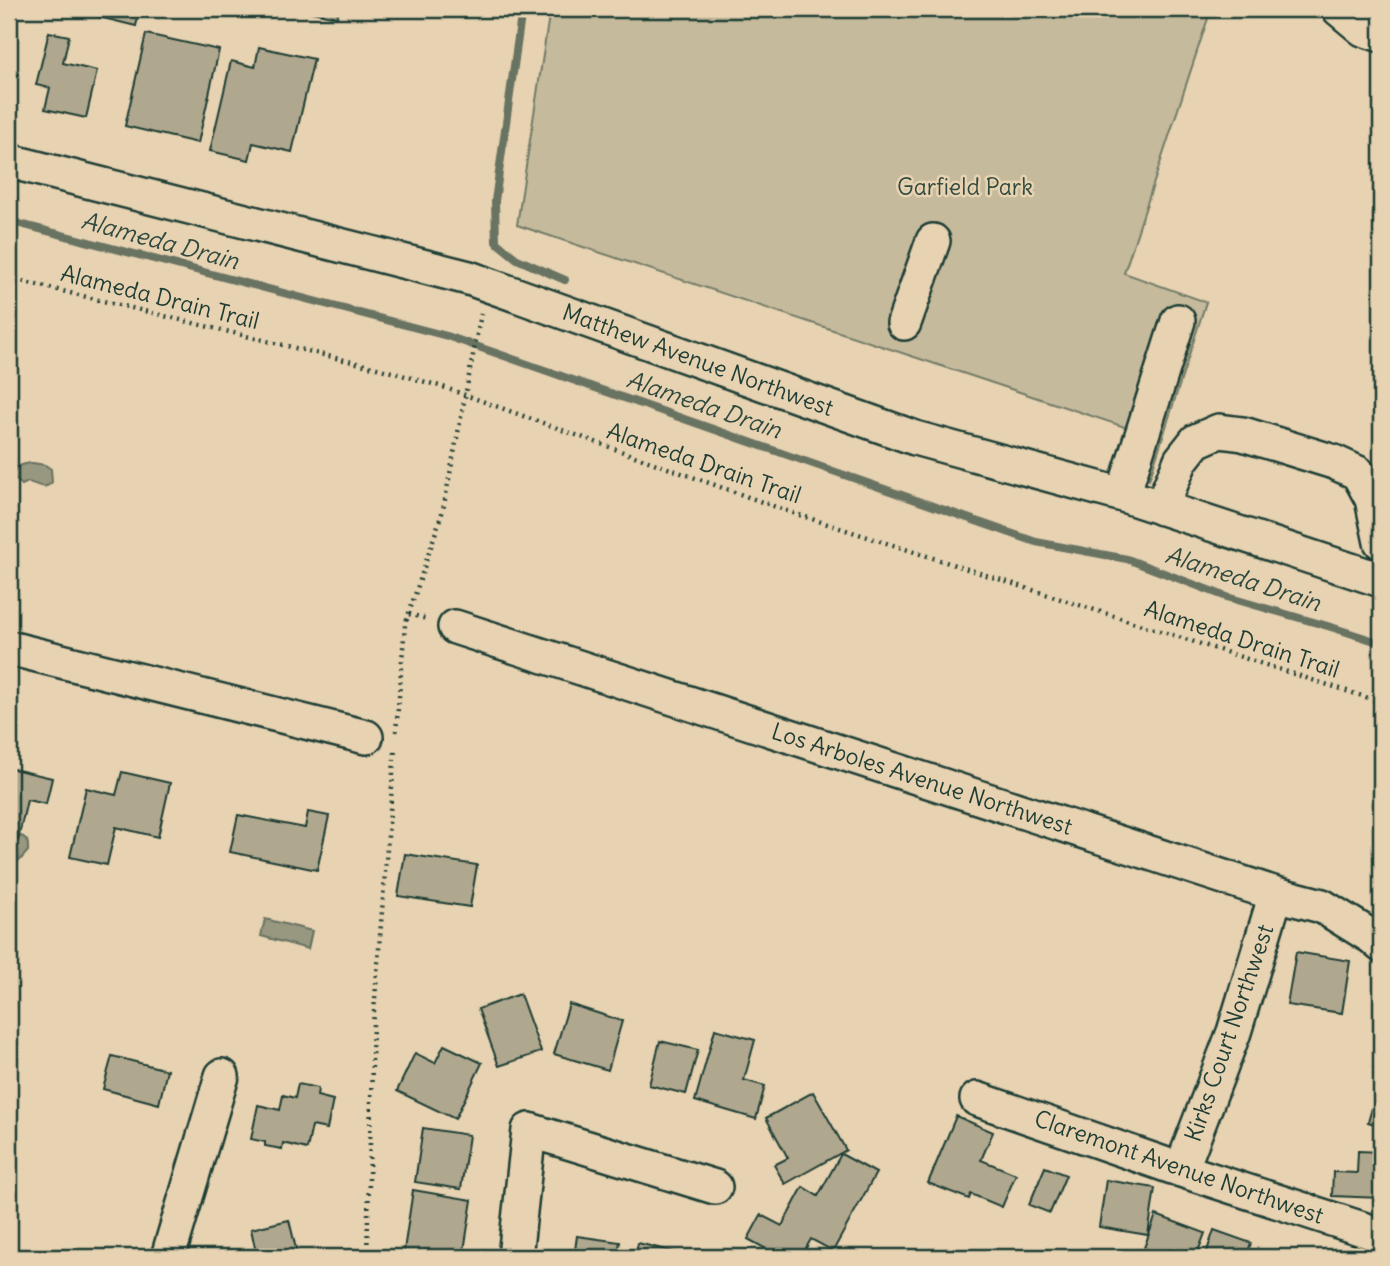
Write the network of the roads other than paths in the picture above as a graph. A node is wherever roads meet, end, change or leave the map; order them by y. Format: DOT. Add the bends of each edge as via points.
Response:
graph roads {
  1 [pos="1339,9"];
  2 [pos="1381,35"];
  3 [pos="9,161"];
  4 [pos="933,242"];
  5 [pos="1178,321"];
  6 [pos="904,323"];
  7 [pos="1123,495"];
  8 [pos="1161,508"];
  9 [pos="1381,542"];
  10 [pos="1381,580"];
  11 [pos="455,627"];
  12 [pos="9,648"];
  13 [pos="366,737"];
  14 [pos="1276,894"];
  15 [pos="1381,945"];
  16 [pos="222,1076"];
  17 [pos="977,1099"];
  18 [pos="1181,1170"];
  19 [pos="715,1187"];
  20 [pos="1381,1235"];
  21 [pos="168,1257"];
  22 [pos="515,1257"];
  1 -- 2 [label="street" via="1363,29"];
  3 -- 7 [label="street, Matthew Avenue Northwest" via="469,278 915,438"];
  4 -- 6 [label="street"];
  5 -- 7 [label="street"];
  7 -- 8 [label="street, Matthew Avenue Northwest"];
  8 -- 9 [label="street" via="1181,460 1196,441 1219,431 1243,434 1359,472 1372,499"];
  8 -- 10 [label="street, Matthew Avenue Northwest"];
  11 -- 14 [label="street, Los Arboles Avenue Northwest"];
  12 -- 13 [label="street"];
  14 -- 15 [label="street, Los Arboles Avenue Northwest" via="1322,906"];
  14 -- 18 [label="street, Kirks Court Northwest" via="1234,1032"];
  16 -- 21 [label="street"];
  17 -- 18 [label="street, Claremont Avenue Northwest"];
  18 -- 20 [label="street, Claremont Avenue Northwest"];
  19 -- 22 [label="street" via="529,1130"];
}
